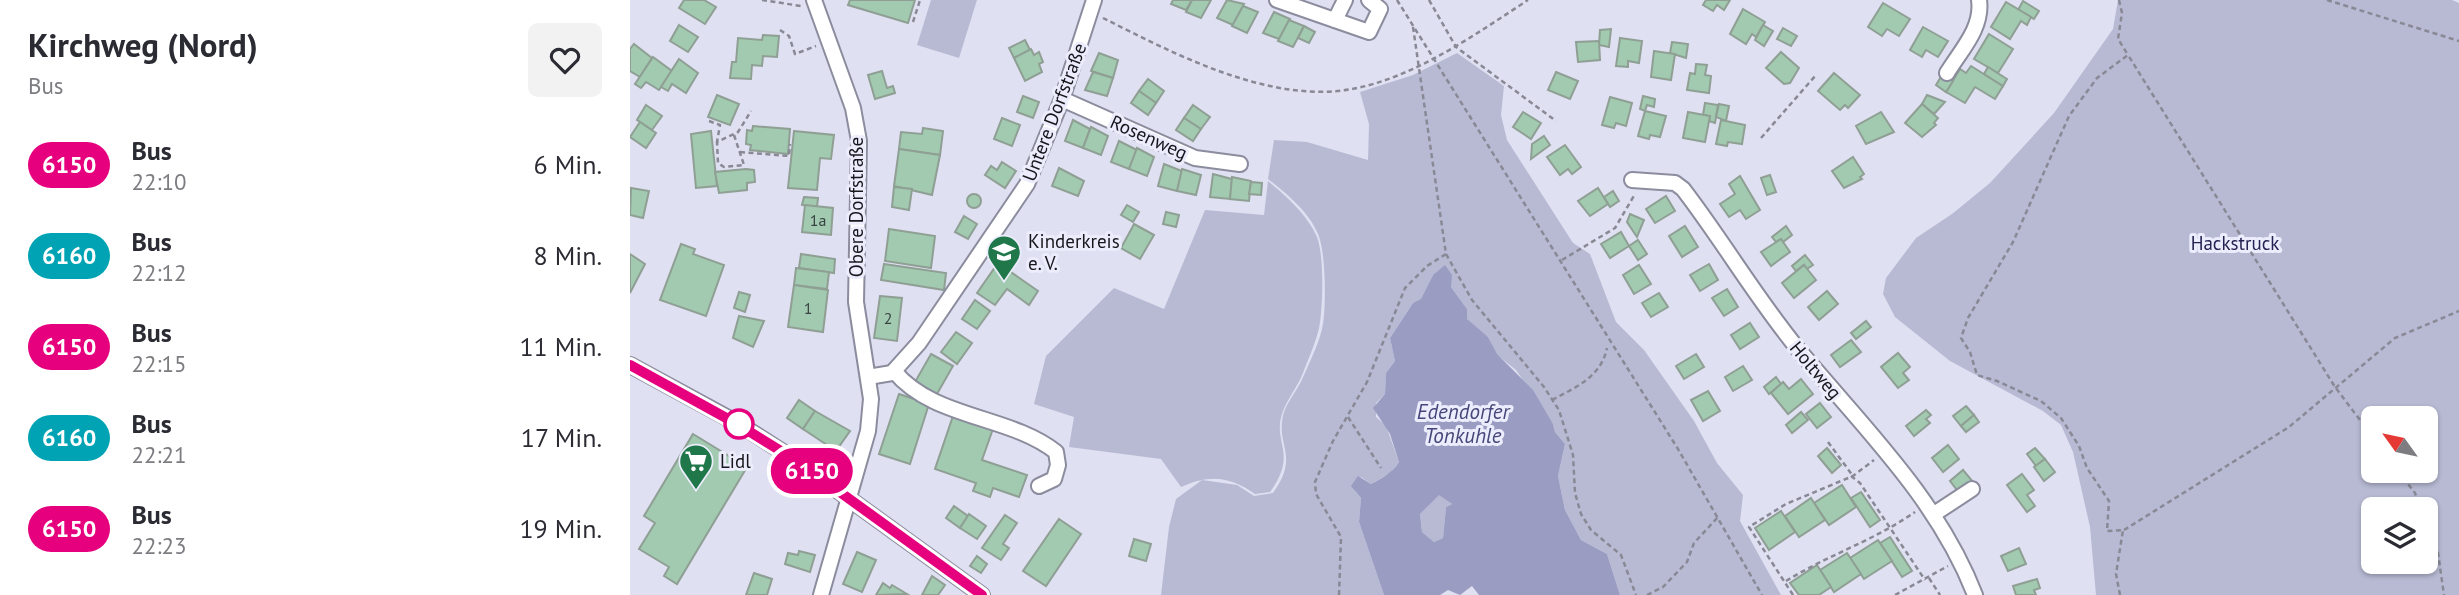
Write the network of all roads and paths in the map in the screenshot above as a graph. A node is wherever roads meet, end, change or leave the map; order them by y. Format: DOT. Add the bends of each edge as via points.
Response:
graph roads {
  1 [pos="762,0"];
  2 [pos="920,0"];
  3 [pos="1277,0"];
  4 [pos="1345,0"];
  5 [pos="1368,0"];
  6 [pos="1397,0"];
  7 [pos="1429,0"];
  8 [pos="1528,0"];
  9 [pos="1979,0"];
  10 [pos="2119,0"];
  11 [pos="2327,0"];
  12 [pos="815,2"];
  13 [pos="1092,6"];
  14 [pos="1335,20"];
  15 [pos="913,22"];
  16 [pos="1413,24"];
  17 [pos="780,30"];
  18 [pos="829,41"];
  19 [pos="2459,41"];
  20 [pos="1455,47"];
  21 [pos="795,54"];
  22 [pos="2129,55"];
  23 [pos="1435,58"];
  24 [pos="799,60"];
  25 [pos="1420,65"];
  26 [pos="1947,73"];
  27 [pos="1816,75"];
  28 [pos="1062,99"];
  29 [pos="751,111"];
  30 [pos="709,121"];
  31 [pos="1556,121"];
  32 [pos="734,135"];
  33 [pos="1760,138"];
  34 [pos="717,142"];
  35 [pos="790,144"];
  36 [pos="740,152"];
  37 [pos="1240,164"];
  38 [pos="1637,181"];
  39 [pos="1446,254"];
  40 [pos="1562,260"];
  41 [pos="2459,311"];
  42 [pos="1607,348"];
  43 [pos="630,365"];
  44 [pos="894,371"];
  45 [pos="868,377"];
  46 [pos="2335,387"];
  47 [pos="1552,400"];
  48 [pos="1348,417"];
  49 [pos="2361,421"];
  50 [pos="1828,442"];
  51 [pos="1885,452"];
  52 [pos="1381,468"];
  53 [pos="1852,476"];
  54 [pos="1039,486"];
  55 [pos="1972,489"];
  56 [pos="848,496"];
  57 [pos="1930,509"];
  58 [pos="1718,517"];
  59 [pos="1890,529"];
  60 [pos="2123,530"];
  61 [pos="2438,553"];
  62 [pos="1959,558"];
  63 [pos="1927,579"];
  64 [pos="1785,582"];
  65 [pos="821,595"];
  66 [pos="982,595"];
  67 [pos="1339,595"];
  68 [pos="1636,595"];
  69 [pos="1647,595"];
  70 [pos="1762,595"];
  71 [pos="1793,595"];
  72 [pos="1895,595"];
  73 [pos="1940,595"];
  74 [pos="1975,595"];
  75 [pos="2120,595"];
  76 [pos="2444,595"];
  1 -- 12 [label="path"];
  2 -- 15 [label="path"];
  3 -- 14 [label="street"];
  4 -- 14 [label="street"];
  5 -- 14 [label="street" via="1380,9 1369,32"];
  6 -- 16 [label="path"];
  7 -- 20 [label="path"];
  8 -- 20 [label="path"];
  9 -- 26 [label="street" via="1976,27"];
  10 -- 22 [label="path" via="2123,13 2118,39"];
  11 -- 19 [label="path"];
  12 -- 18 [label="street, Obere Dorfstraße"];
  13 -- 25 [label="path" via="1205,66 1245,81 1304,89 1352,89"];
  13 -- 28 [label="street, Untere Dorfstraße"];
  16 -- 23 [label="path"];
  16 -- 25 [label="path"];
  17 -- 21 [label="path" via="789,36"];
  18 -- 21 [label="path"];
  18 -- 45 [label="street, Obere Dorfstraße" via="853,108 859,141 856,302"];
  20 -- 23 [label="path"];
  20 -- 31 [label="path"];
  21 -- 24 [label="path"];
  22 -- 46 [label="path"];
  22 -- 60 [label="path" via="2097,78 2069,116 1962,338 1977,375 2041,401 2061,418 2109,501 2108,531"];
  23 -- 25 [label="path"];
  23 -- 40 [label="path"];
  25 -- 39 [label="path"];
  27 -- 33 [label="path"];
  28 -- 37 [label="street, Rosenweg" via="1187,155"];
  28 -- 44 [label="street, Untere Dorfstraße" via="1040,158 1019,197 940,314"];
  29 -- 32 [label="path"];
  30 -- 34 [label="path" via="720,125"];
  32 -- 34 [label="path"];
  32 -- 36 [label="path"];
  34 -- 36 [label="path" via="718,163 724,167 744,165"];
  35 -- 36 [label="path" via="789,156"];
  38 -- 40 [label="path" via="1615,228"];
  38 -- 51 [label="street, Holtweg" via="1676,184 1683,189 1758,297"];
  39 -- 47 [label="path" via="1472,300"];
  39 -- 48 [label="path" via="1405,288"];
  40 -- 58 [label="path"];
  41 -- 46 [label="path" via="2395,338"];
  42 -- 47 [label="path" via="1604,362 1587,381"];
  43 -- 56 [label="street" via="739,425"];
  44 -- 45 [label="street"];
  44 -- 54 [label="street" via="908,388 1049,446 1058,465 1054,479"];
  45 -- 56 [label="street" via="870,424"];
  46 -- 49 [label="path"];
  46 -- 60 [label="path" via="2289,427"];
  47 -- 68 [label="path" via="1573,455 1581,514 1591,530 1621,555"];
  48 -- 52 [label="path"];
  48 -- 67 [label="path" via="1315,482 1316,494 1341,537"];
  50 -- 53 [label="path"];
  51 -- 53 [label="path"];
  51 -- 57 [label="street, Holtweg"];
  53 -- 59 [label="path"];
  53 -- 64 [label="path" via="1786,504 1749,527"];
  55 -- 57 [label="street"];
  56 -- 65 [label="street"];
  56 -- 66 [label="street"];
  57 -- 59 [label="path"];
  57 -- 62 [label="street, Holtweg"];
  58 -- 69 [label="path" via="1694,542 1687,562 1663,587"];
  58 -- 70 [label="path"];
  59 -- 63 [label="path"];
  59 -- 64 [label="path" via="1818,561"];
  60 -- 75 [label="path" via="2116,574"];
  61 -- 76 [label="path"];
  62 -- 63 [label="path"];
  62 -- 74 [label="street, Holtweg"];
  63 -- 72 [label="path"];
  63 -- 73 [label="path"];
  64 -- 71 [label="path"];
}
